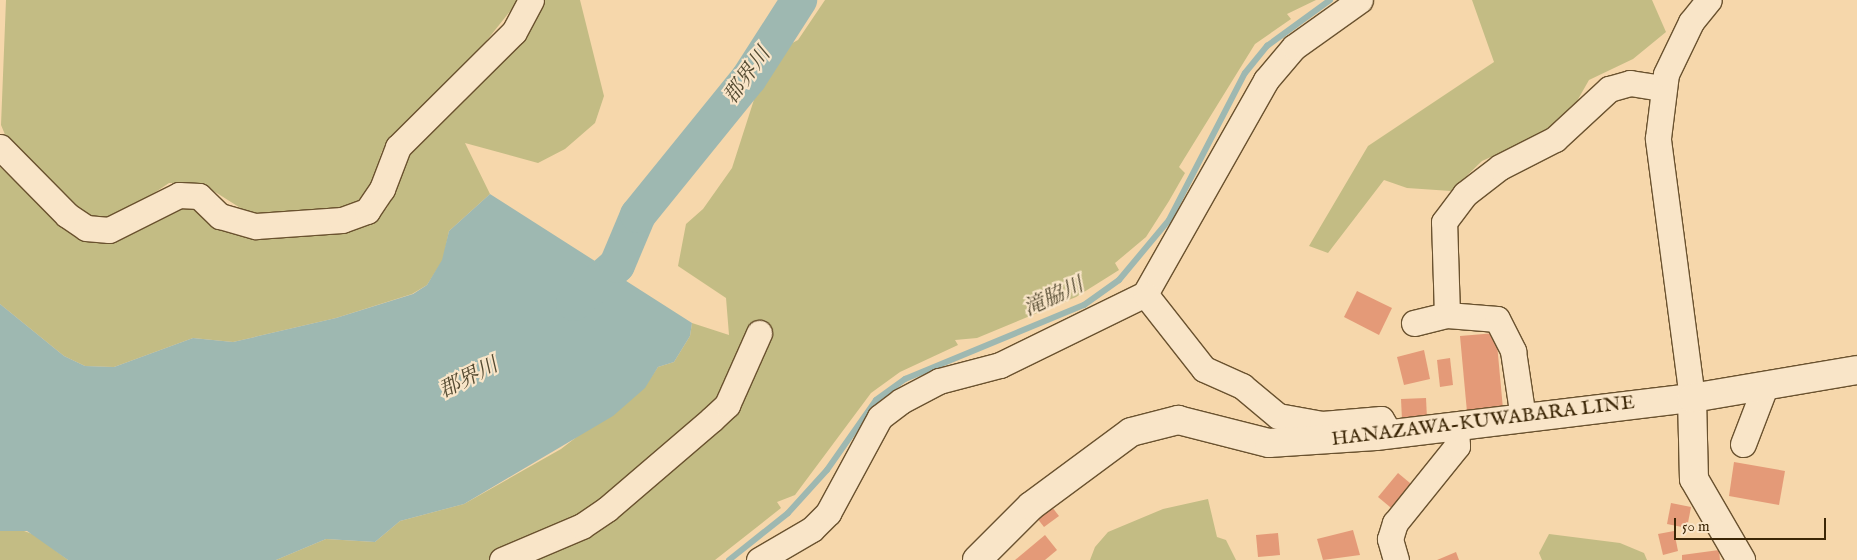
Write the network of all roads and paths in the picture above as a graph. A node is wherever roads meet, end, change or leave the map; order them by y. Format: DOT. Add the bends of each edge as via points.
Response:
graph roads {
  1 [pos="531,0"];
  2 [pos="1360,0"];
  3 [pos="1709,0"];
  4 [pos="1663,88"];
  5 [pos="0,147"];
  6 [pos="1145,294"];
  7 [pos="1447,315"];
  8 [pos="1414,323"];
  9 [pos="759,333"];
  10 [pos="1857,370"];
  11 [pos="1766,384"];
  12 [pos="1692,398"];
  13 [pos="1523,418"];
  14 [pos="1456,428"];
  15 [pos="1390,434"];
  16 [pos="1743,444"];
  17 [pos="502,560"];
  18 [pos="759,560"];
  19 [pos="977,560"];
  20 [pos="1396,560"];
  21 [pos="1741,560"];
  1 -- 5 [label="street" via="514,32 398,147 382,189 367,211 342,220 256,226 220,216 198,196 179,195 110,230 86,228 66,215"];
  2 -- 6 [label="street" via="1294,47 1266,80"];
  3 -- 4 [label="street" via="1676,50"];
  4 -- 7 [label="street" via="1630,83 1609,89 1555,140 1500,167 1465,194 1444,222"];
  4 -- 12 [label="street" via="1660,168"];
  6 -- 15 [label="street" via="1204,368 1242,386 1278,416 1322,424 1382,419"];
  6 -- 18 [label="street" via="1018,357 970,376 939,381 900,401 880,417 828,513 812,529"];
  7 -- 8 [label="street"];
  7 -- 13 [label="street" via="1497,319 1513,351"];
  9 -- 17 [label="street" via="727,405 712,419 608,509 582,526"];
  10 -- 11 [label="main road, HANAZAWA-KUWABARA LINE"];
  11 -- 12 [label="main road, HANAZAWA-KUWABARA LINE"];
  11 -- 16 [label="street"];
  12 -- 13 [label="main road, HANAZAWA-KUWABARA LINE"];
  12 -- 21 [label="main road" via="1694,479"];
  13 -- 14 [label="main road, HANAZAWA-KUWABARA LINE"];
  14 -- 15 [label="main road, HANAZAWA-KUWABARA LINE"];
  14 -- 20 [label="street" via="1457,446 1395,524 1390,539"];
  15 -- 19 [label="main road, HANAZAWA-KUWABARA LINE" via="1268,443 1178,420 1132,432 1031,506"];
}
